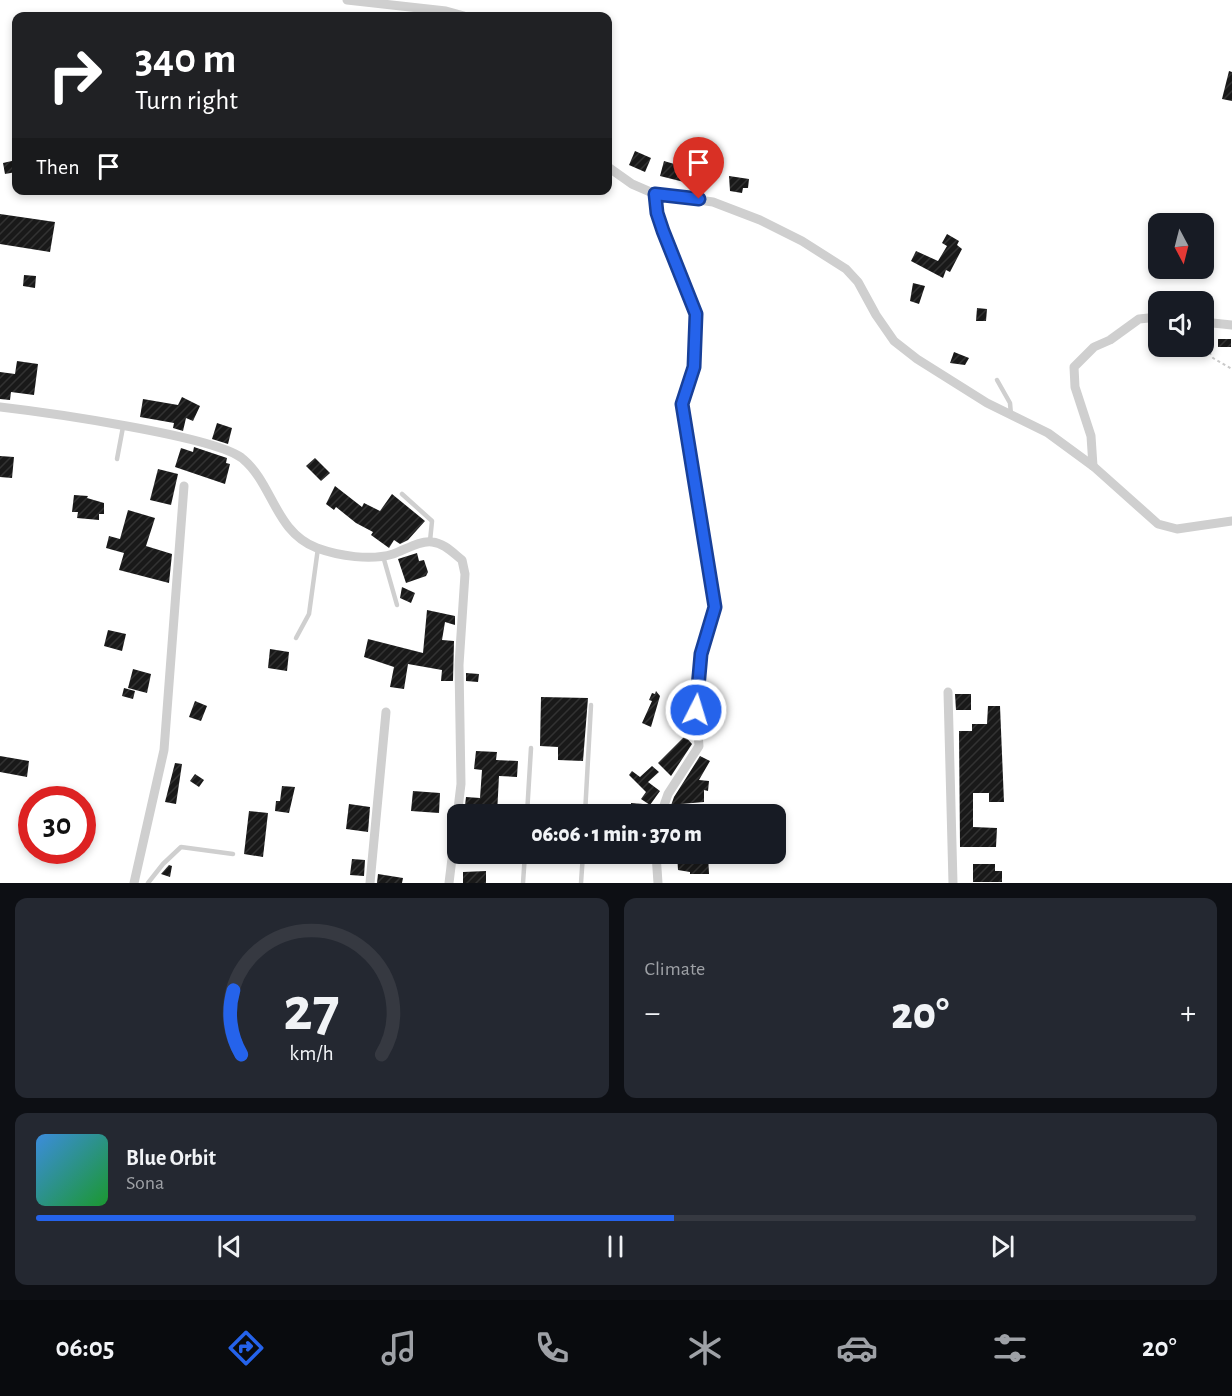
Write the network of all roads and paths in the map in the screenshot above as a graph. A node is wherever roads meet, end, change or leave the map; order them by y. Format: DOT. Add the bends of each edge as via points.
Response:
graph roads {
  1 [pos="347,0"];
  2 [pos="450,12"];
  3 [pos="612,170"];
  4 [pos="655,194"];
  5 [pos="1148,318"];
  6 [pos="1214,323"];
  7 [pos="1232,325"];
  8 [pos="1213,357"];
  9 [pos="1232,369"];
  10 [pos="997,380"];
  11 [pos="0,407"];
  12 [pos="1011,415"];
  13 [pos="123,427"];
  14 [pos="117,459"];
  15 [pos="1093,466"];
  16 [pos="184,486"];
  17 [pos="402,494"];
  18 [pos="1232,521"];
  19 [pos="430,542"];
  20 [pos="318,548"];
  21 [pos="383,556"];
  22 [pos="397,605"];
  23 [pos="296,638"];
  24 [pos="948,692"];
  25 [pos="591,705"];
  26 [pos="386,712"];
  27 [pos="531,748"];
  28 [pos="528,804"];
  29 [pos="586,804"];
  30 [pos="664,804"];
  31 [pos="233,854"];
  32 [pos="525,864"];
  33 [pos="582,864"];
  34 [pos="657,864"];
  35 [pos="134,883"];
  36 [pos="147,883"];
  37 [pos="370,883"];
  38 [pos="449,883"];
  39 [pos="524,883"];
  40 [pos="581,883"];
  41 [pos="658,883"];
  42 [pos="953,883"];
  1 -- 2 [label="street"];
  3 -- 4 [label="street"];
  4 -- 12 [label="street" via="713,202 802,241 846,269 858,282 894,341 946,379"];
  4 -- 30 [label="street" via="663,231 696,314 694,367 682,404 715,607 701,654 696,710 699,746"];
  5 -- 15 [label="street" via="1139,319 1094,347 1074,367 1075,387 1091,436"];
  6 -- 7 [label="street"];
  8 -- 9 [label="path"];
  10 -- 12 [label="lane" via="1010,402"];
  11 -- 13 [label="street"];
  12 -- 15 [label="street" via="1048,433"];
  13 -- 14 [label="lane"];
  13 -- 20 [label="street" via="196,441 243,458 289,529"];
  15 -- 18 [label="street" via="1158,524 1177,529"];
  16 -- 35 [label="street" via="165,750"];
  17 -- 19 [label="lane" via="432,521"];
  19 -- 21 [label="street"];
  19 -- 38 [label="street" via="446,547 462,560 465,574 459,665 461,784"];
  20 -- 21 [label="street" via="361,557"];
  20 -- 23 [label="lane" via="309,614"];
  21 -- 22 [label="lane"];
  24 -- 42 [label="street"];
  25 -- 29 [label="lane"];
  26 -- 37 [label="street"];
  27 -- 28 [label="lane"];
  31 -- 36 [label="lane" via="181,847"];
  32 -- 39 [label="lane"];
  33 -- 40 [label="lane"];
  34 -- 41 [label="street"];
}
